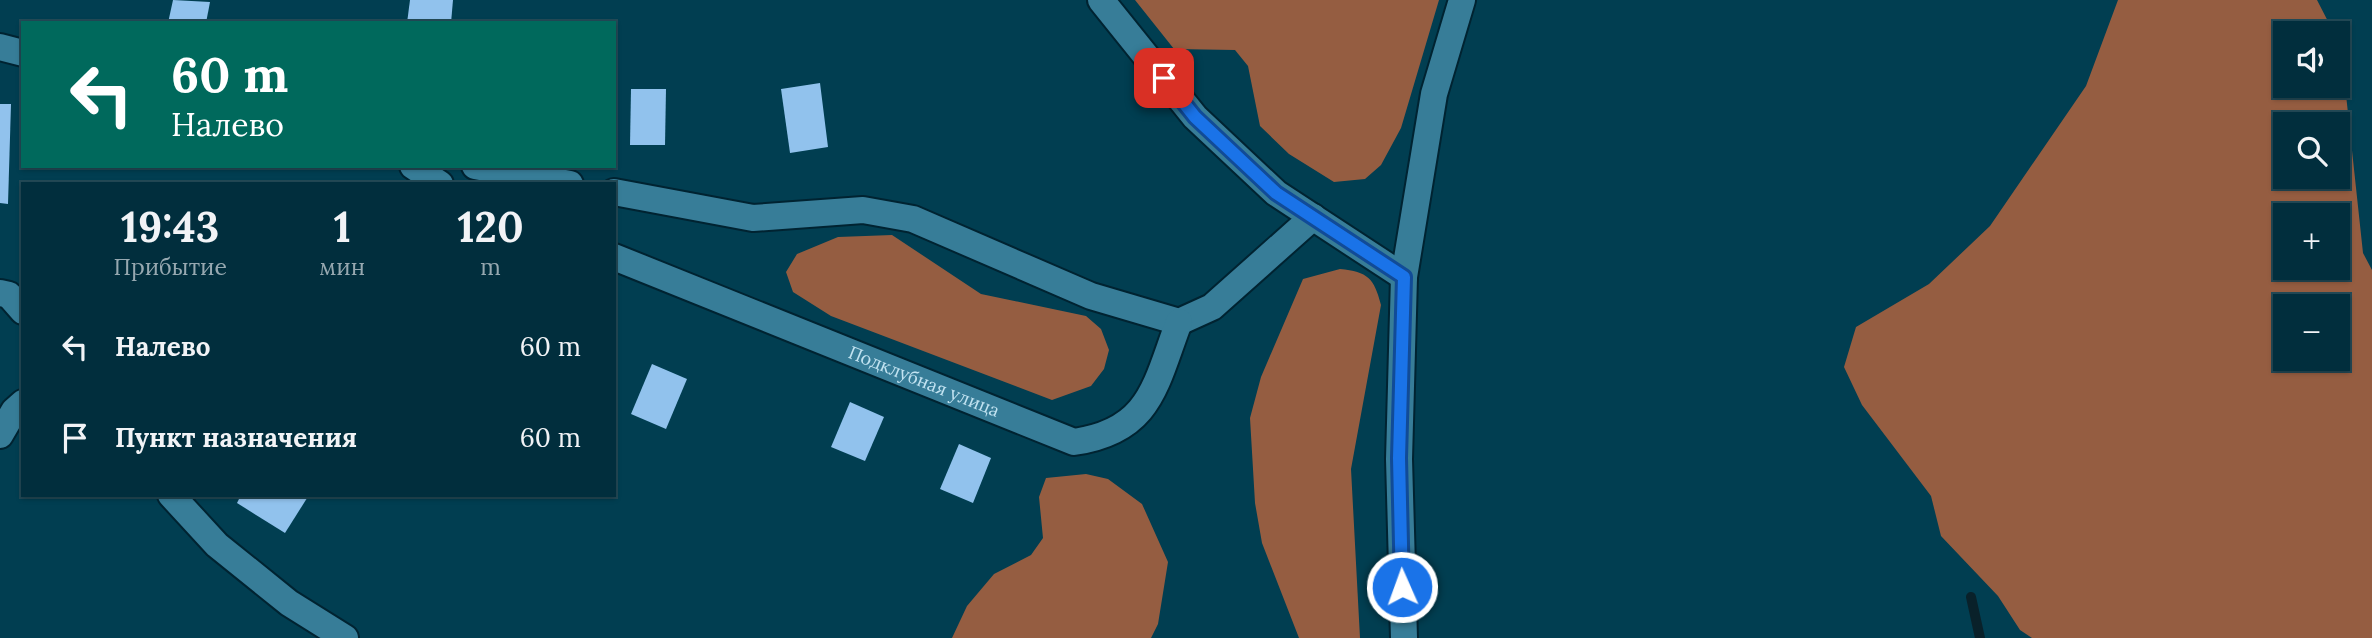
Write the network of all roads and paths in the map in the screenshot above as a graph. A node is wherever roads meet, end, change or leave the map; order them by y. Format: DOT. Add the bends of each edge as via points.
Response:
graph roads {
  1 [pos="1101,0"];
  2 [pos="1462,0"];
  3 [pos="0,47"];
  4 [pos="21,52"];
  5 [pos="416,168"];
  6 [pos="486,168"];
  7 [pos="437,182"];
  8 [pos="559,182"];
  9 [pos="616,192"];
  10 [pos="1313,217"];
  11 [pos="616,258"];
  12 [pos="1404,277"];
  13 [pos="0,293"];
  14 [pos="21,309"];
  15 [pos="1179,322"];
  16 [pos="21,405"];
  17 [pos="0,435"];
  18 [pos="174,497"];
  19 [pos="345,638"];
  20 [pos="1404,638"];
  1 -- 10 [label="street" via="1195,117 1276,193"];
  2 -- 12 [label="street" via="1434,94"];
  3 -- 4 [label="street"];
  5 -- 7 [label="street"];
  6 -- 8 [label="street"];
  9 -- 15 [label="street" via="753,218 863,210 913,219 1091,296"];
  10 -- 12 [label="street"];
  10 -- 15 [label="street" via="1212,307"];
  11 -- 15 [label="street, Подклубная улица" via="1074,442 1098,439 1128,424 1148,403"];
  12 -- 20 [label="street" via="1399,458"];
  13 -- 14 [label="street" via="9,295"];
  16 -- 17 [label="street"];
  18 -- 19 [label="street" via="218,545 289,603"];
}
